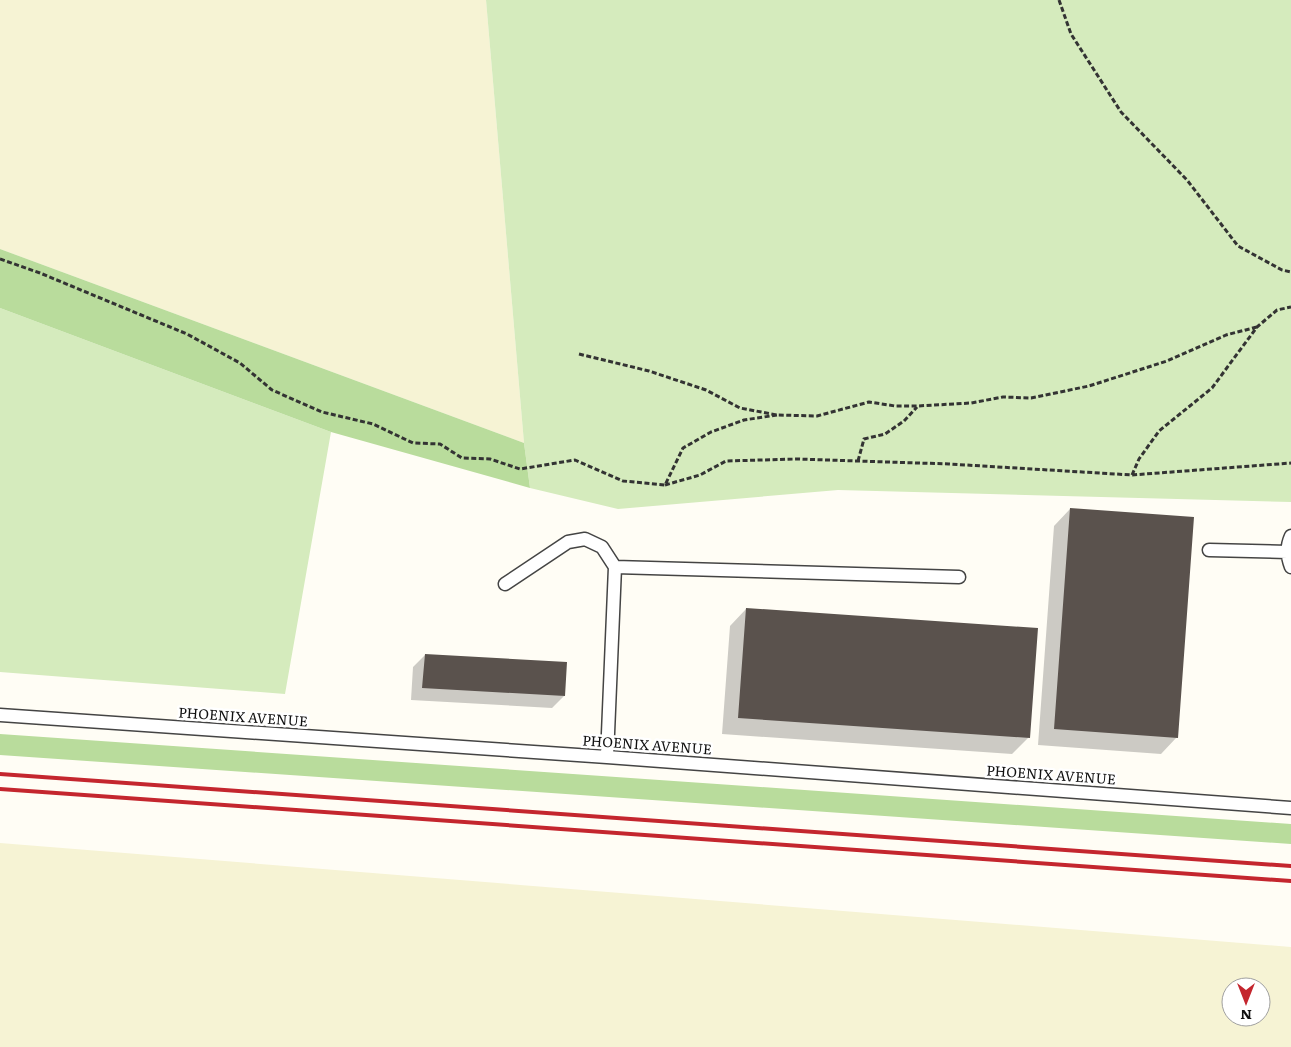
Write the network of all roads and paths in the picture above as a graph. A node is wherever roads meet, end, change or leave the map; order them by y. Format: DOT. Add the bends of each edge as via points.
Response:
graph roads {
  1 [pos="1059,0"];
  2 [pos="0,259"];
  3 [pos="1291,272"];
  4 [pos="1291,307"];
  5 [pos="1257,327"];
  6 [pos="579,354"];
  7 [pos="917,406"];
  8 [pos="777,415"];
  9 [pos="858,461"];
  10 [pos="1291,463"];
  11 [pos="1132,475"];
  12 [pos="665,485"];
  13 [pos="1291,536"];
  14 [pos="1209,550"];
  15 [pos="1287,552"];
  16 [pos="615,567"];
  17 [pos="1291,567"];
  18 [pos="959,577"];
  19 [pos="505,584"];
  20 [pos="0,715"];
  21 [pos="607,757"];
  22 [pos="1291,808"];
  1 -- 3 [label="path" via="1071,34 1121,112 1187,180 1238,246"];
  2 -- 12 [label="path" via="187,334 240,363 272,390 322,412 373,424 412,443 440,444 462,458 490,459 520,469 575,460 623,481"];
  4 -- 5 [label="path" via="1277,310"];
  5 -- 7 [label="path" via="1226,335 1167,362 1089,386 1031,398 1003,397 971,403"];
  5 -- 11 [label="path" via="1212,388 1158,431"];
  6 -- 8 [label="path" via="649,371 706,390 740,408"];
  7 -- 8 [label="path" via="869,402 817,416"];
  7 -- 9 [label="path" via="904,421 885,434 864,439"];
  8 -- 12 [label="path" via="744,420 711,432 683,448"];
  9 -- 11 [label="path"];
  9 -- 12 [label="path" via="726,460 700,475"];
  10 -- 11 [label="path"];
  13 -- 15 [label="lane"];
  14 -- 15 [label="lane"];
  15 -- 17 [label="lane"];
  16 -- 18 [label="lane"];
  16 -- 19 [label="lane" via="602,547 585,539 568,542"];
  16 -- 21 [label="lane"];
  20 -- 21 [label="lane, PHOENIX AVENUE"];
  21 -- 22 [label="lane, PHOENIX AVENUE"];
}
